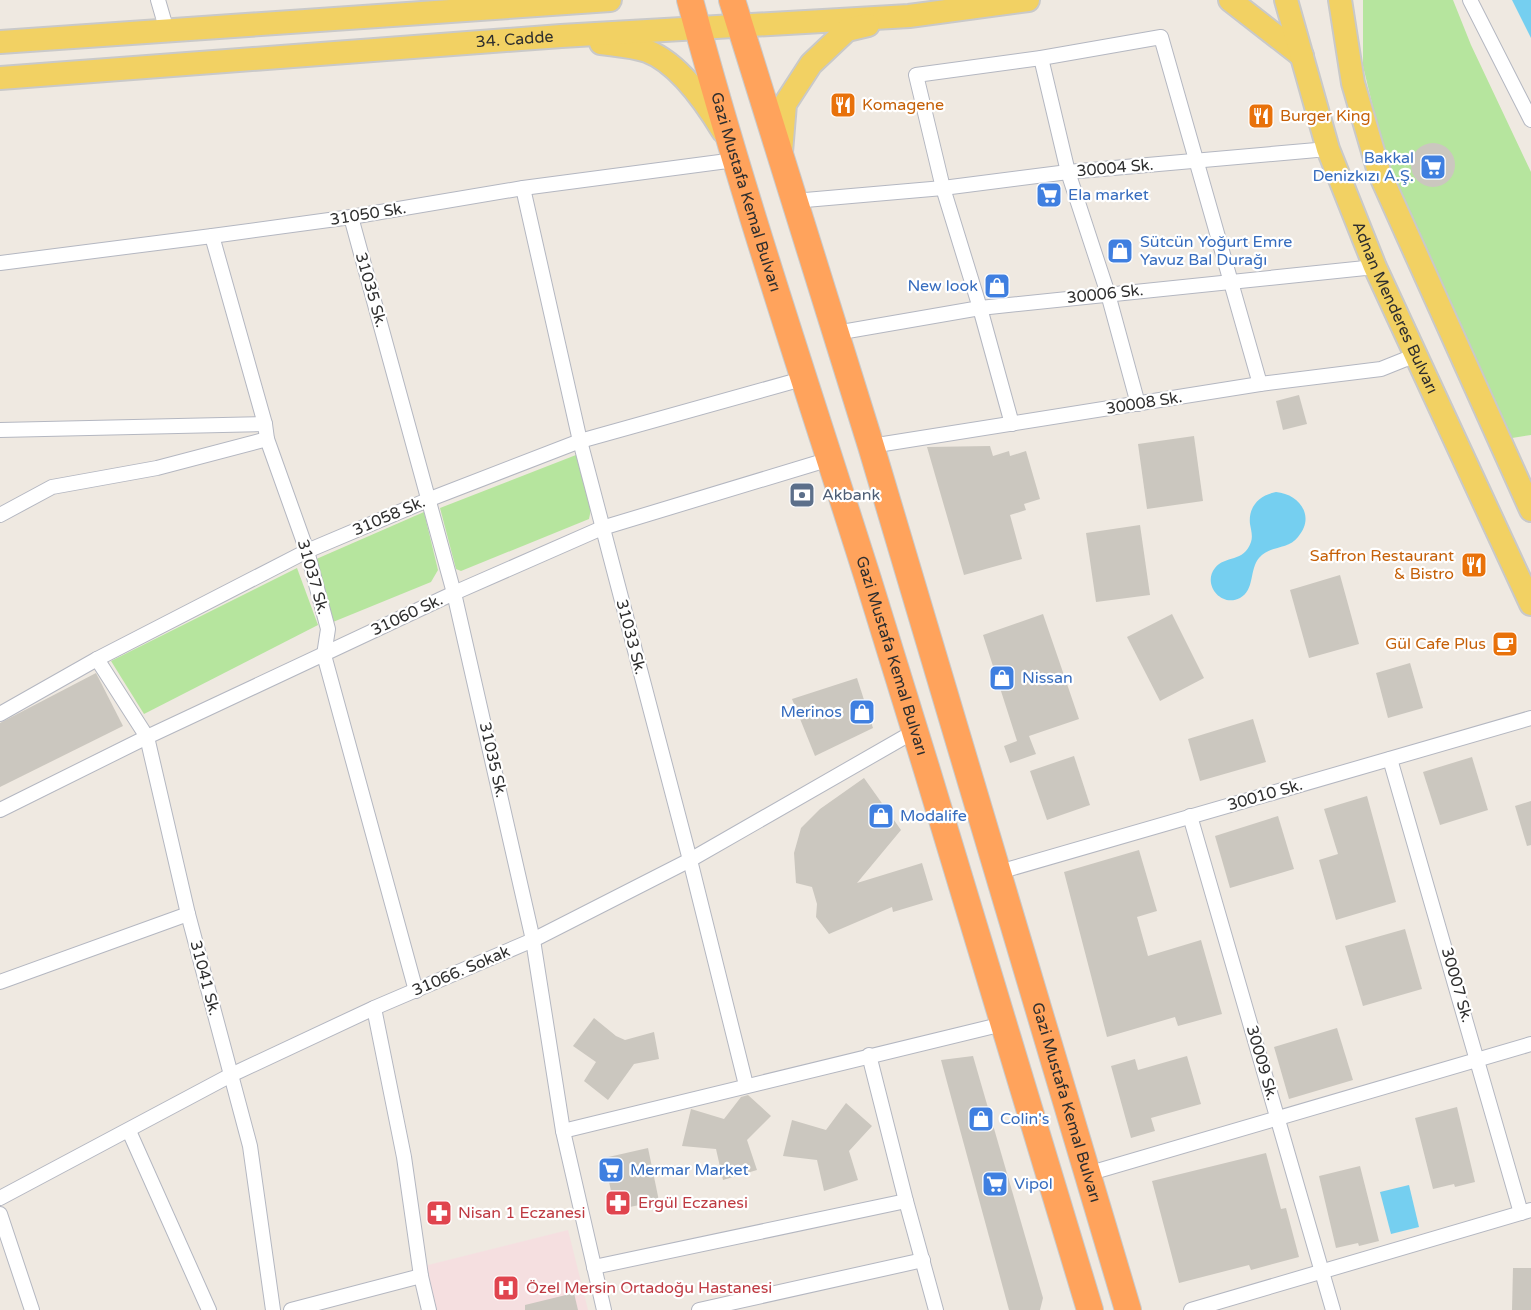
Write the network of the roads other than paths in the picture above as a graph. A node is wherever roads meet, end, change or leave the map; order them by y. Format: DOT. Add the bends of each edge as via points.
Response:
graph roads {
  1 [pos="158,0"];
  2 [pos="610,0"];
  3 [pos="690,0"];
  4 [pos="732,0"];
  5 [pos="1028,0"];
  6 [pos="1230,0"];
  7 [pos="1286,0"];
  8 [pos="1340,0"];
  9 [pos="1470,0"];
  10 [pos="565,2"];
  11 [pos="909,16"];
  12 [pos="740,26"];
  13 [pos="698,28"];
  14 [pos="167,31"];
  15 [pos="561,36"];
  16 [pos="0,42"];
  17 [pos="1302,56"];
  18 [pos="1041,58"];
  19 [pos="0,78"];
  20 [pos="1531,120"];
  21 [pos="1328,148"];
  22 [pos="732,152"];
  23 [pos="781,157"];
  24 [pos="1196,161"];
  25 [pos="1068,172"];
  26 [pos="523,188"];
  27 [pos="943,188"];
  28 [pos="794,201"];
  29 [pos="351,217"];
  30 [pos="212,236"];
  31 [pos="0,263"];
  32 [pos="1375,267"];
  33 [pos="1230,280"];
  34 [pos="1108,294"];
  35 [pos="980,308"];
  36 [pos="836,333"];
  37 [pos="1416,355"];
  38 [pos="802,379"];
  39 [pos="1260,384"];
  40 [pos="1138,404"];
  41 [pos="265,424"];
  42 [pos="1012,424"];
  43 [pos="0,430"];
  44 [pos="267,439"];
  45 [pos="580,441"];
  46 [pos="871,446"];
  47 [pos="830,459"];
  48 [pos="430,499"];
  49 [pos="1531,510"];
  50 [pos="0,515"];
  51 [pos="602,528"];
  52 [pos="307,551"];
  53 [pos="454,593"];
  54 [pos="1531,604"];
  55 [pos="324,655"];
  56 [pos="97,659"];
  57 [pos="0,714"];
  58 [pos="1531,718"];
  59 [pos="915,731"];
  60 [pos="147,737"];
  61 [pos="1390,759"];
  62 [pos="0,810"];
  63 [pos="1190,816"];
  64 [pos="690,860"];
  65 [pos="999,872"];
  66 [pos="188,914"];
  67 [pos="534,940"];
  68 [pos="0,982"];
  69 [pos="416,991"];
  70 [pos="374,1008"];
  71 [pos="1004,1024"];
  72 [pos="1531,1044"];
  73 [pos="869,1055"];
  74 [pos="1479,1060"];
  75 [pos="231,1075"];
  76 [pos="746,1085"];
  77 [pos="1278,1118"];
  78 [pos="129,1131"];
  79 [pos="563,1131"];
  80 [pos="1087,1174"];
  81 [pos="0,1198"];
  82 [pos="906,1201"];
  83 [pos="1526,1212"];
  84 [pos="0,1214"];
  85 [pos="923,1260"];
  86 [pos="594,1267"];
  87 [pos="1322,1271"];
  88 [pos="421,1276"];
  89 [pos="32,1310"];
  90 [pos="209,1310"];
  91 [pos="273,1310"];
  92 [pos="291,1310"];
  93 [pos="429,1310"];
  94 [pos="604,1310"];
  95 [pos="699,1310"];
  96 [pos="936,1310"];
  97 [pos="1090,1310"];
  98 [pos="1128,1310"];
  99 [pos="1191,1310"];
  100 [pos="1333,1310"];
  1 -- 14 [label="street"];
  2 -- 10 [label="main road, 34. Cadde"];
  3 -- 13 [label="highway, Gazi Mustafa Kemal Bulvarı"];
  4 -- 12 [label="highway, Gazi Mustafa Kemal Bulvarı"];
  5 -- 11 [label="main road, 34. Cadde"];
  6 -- 17 [label="main road"];
  7 -- 17 [label="main road, Adnan Menderes Bulvarı"];
  8 -- 49 [label="main road" via="1353,83 1379,172"];
  9 -- 20 [label="street"];
  10 -- 14 [label="main road, 34. Cadde"];
  11 -- 12 [label="main road, 34. Cadde"];
  11 -- 23 [label="main road" via="848,30 811,64 785,104"];
  12 -- 13 [label="main road, 34. Cadde"];
  12 -- 23 [label="highway, Gazi Mustafa Kemal Bulvarı"];
  13 -- 15 [label="main road, 34. Cadde"];
  13 -- 22 [label="highway, Gazi Mustafa Kemal Bulvarı"];
  14 -- 16 [label="main road, 34. Cadde"];
  15 -- 19 [label="main road, 34. Cadde"];
  15 -- 22 [label="main road" via="648,51 681,73 712,112"];
  17 -- 21 [label="main road, Adnan Menderes Bulvarı"];
  18 -- 24 [label="street" via="1161,37"];
  18 -- 25 [label="street"];
  18 -- 27 [label="street" via="916,75"];
  21 -- 24 [label="street, 30004 Sk."];
  21 -- 32 [label="main road, Adnan Menderes Bulvarı"];
  22 -- 26 [label="street, 31050 Sk."];
  22 -- 38 [label="highway, Gazi Mustafa Kemal Bulvarı"];
  23 -- 28 [label="highway, Gazi Mustafa Kemal Bulvarı"];
  24 -- 25 [label="street, 30004 Sk."];
  24 -- 33 [label="street"];
  25 -- 27 [label="street, 30004 Sk."];
  25 -- 34 [label="street"];
  26 -- 29 [label="street, 31050 Sk."];
  26 -- 45 [label="street, 31033 Sk."];
  27 -- 28 [label="street, 30004 Sk."];
  27 -- 35 [label="street"];
  28 -- 36 [label="highway, Gazi Mustafa Kemal Bulvarı"];
  29 -- 30 [label="street, 31050 Sk."];
  29 -- 48 [label="street, 31035 Sk."];
  30 -- 31 [label="street, 31050 Sk."];
  30 -- 41 [label="street, 31037 Sk."];
  32 -- 33 [label="street, 30006 Sk."];
  32 -- 37 [label="main road, Adnan Menderes Bulvarı"];
  33 -- 34 [label="street, 30006 Sk."];
  33 -- 39 [label="street"];
  34 -- 35 [label="street, 30006 Sk."];
  34 -- 40 [label="street"];
  35 -- 36 [label="street, 30006 Sk."];
  35 -- 42 [label="street"];
  36 -- 46 [label="highway, Gazi Mustafa Kemal Bulvarı"];
  37 -- 39 [label="street, 30008 Sk." via="1381,369"];
  37 -- 54 [label="main road, Adnan Menderes Bulvarı"];
  38 -- 45 [label="street, 31058 Sk."];
  38 -- 47 [label="highway, Gazi Mustafa Kemal Bulvarı"];
  39 -- 40 [label="street, 30008 Sk."];
  40 -- 42 [label="street, 30008 Sk."];
  41 -- 43 [label="street"];
  41 -- 44 [label="street, 31037 Sk."];
  42 -- 46 [label="street, 30008 Sk."];
  44 -- 50 [label="street" via="157,468 52,487"];
  44 -- 52 [label="street, 31037 Sk."];
  45 -- 48 [label="street, 31058 Sk."];
  45 -- 51 [label="street, 31033 Sk."];
  46 -- 65 [label="highway, Gazi Mustafa Kemal Bulvarı"];
  47 -- 51 [label="street, 31060 Sk."];
  47 -- 59 [label="highway, Gazi Mustafa Kemal Bulvarı"];
  48 -- 52 [label="street, 31058 Sk."];
  48 -- 53 [label="street, 31035 Sk."];
  51 -- 53 [label="street, 31060 Sk."];
  51 -- 64 [label="street, 31033 Sk."];
  52 -- 55 [label="street, 31037 Sk." via="328,629"];
  52 -- 56 [label="street, 31058 Sk."];
  53 -- 55 [label="street, 31060 Sk."];
  53 -- 67 [label="street, 31035 Sk."];
  55 -- 60 [label="street, 31060 Sk."];
  55 -- 69 [label="street, 31037 Sk."];
  56 -- 57 [label="street, 31058 Sk."];
  56 -- 60 [label="street, 31041 Sk."];
  58 -- 61 [label="street, 30010 Sk."];
  59 -- 64 [label="street, 31066. Sokak"];
  59 -- 71 [label="highway, Gazi Mustafa Kemal Bulvarı"];
  60 -- 62 [label="street, 31060 Sk."];
  60 -- 66 [label="street, 31041 Sk."];
  61 -- 63 [label="street, 30010 Sk."];
  61 -- 74 [label="street, 30007 Sk."];
  63 -- 65 [label="street, 30010 Sk."];
  63 -- 77 [label="street, 30009 Sk."];
  64 -- 67 [label="street, 31066. Sokak"];
  64 -- 76 [label="street, 31033 Sk."];
  65 -- 80 [label="highway, Gazi Mustafa Kemal Bulvarı"];
  66 -- 68 [label="street"];
  66 -- 75 [label="street, 31041 Sk."];
  67 -- 69 [label="street, 31066. Sokak"];
  67 -- 79 [label="street, 31035 Sk."];
  69 -- 70 [label="street, 31066. Sokak"];
  70 -- 75 [label="street, 31066. Sokak"];
  70 -- 88 [label="street" via="404,1157"];
  71 -- 73 [label="street"];
  71 -- 97 [label="highway, Gazi Mustafa Kemal Bulvarı"];
  72 -- 74 [label="street"];
  73 -- 76 [label="street"];
  73 -- 82 [label="street"];
  74 -- 77 [label="street"];
  74 -- 83 [label="street, 30007 Sk."];
  75 -- 78 [label="street, 31066. Sokak"];
  75 -- 91 [label="street, 31041 Sk." via="250,1146"];
  76 -- 79 [label="street"];
  77 -- 80 [label="street"];
  77 -- 87 [label="street, 30009 Sk."];
  78 -- 81 [label="street, 31066. Sokak"];
  78 -- 90 [label="street"];
  79 -- 86 [label="street, 31035 Sk."];
  80 -- 98 [label="highway, Gazi Mustafa Kemal Bulvarı"];
  82 -- 85 [label="street"];
  82 -- 86 [label="street"];
  83 -- 87 [label="street"];
  84 -- 89 [label="street"];
  85 -- 95 [label="street"];
  85 -- 96 [label="street"];
  86 -- 94 [label="street, 31035 Sk."];
  87 -- 99 [label="street"];
  87 -- 100 [label="street, 30009 Sk."];
  88 -- 92 [label="street"];
  88 -- 93 [label="street"];
}
